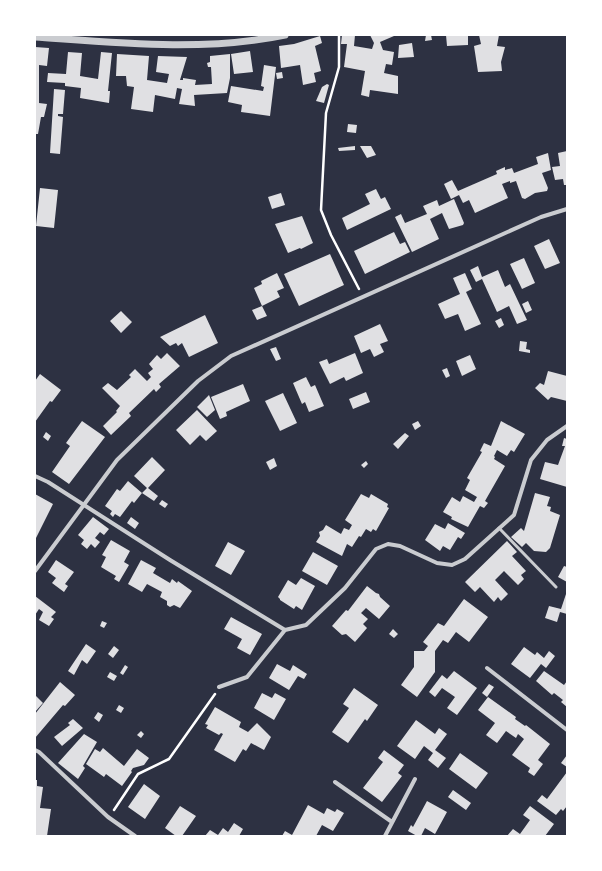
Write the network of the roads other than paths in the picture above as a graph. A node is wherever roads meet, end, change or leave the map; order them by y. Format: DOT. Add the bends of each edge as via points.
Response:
graph roads {
  1 [pos="285,35"];
  2 [pos="35,37"];
  3 [pos="567,209"];
  4 [pos="567,426"];
  5 [pos="35,476"];
  6 [pos="83,505"];
  7 [pos="499,528"];
  8 [pos="35,571"];
  9 [pos="556,587"];
  10 [pos="285,630"];
  11 [pos="487,668"];
  12 [pos="220,687"];
  13 [pos="567,730"];
  14 [pos="35,750"];
  15 [pos="415,779"];
  16 [pos="335,782"];
  17 [pos="392,822"];
  18 [pos="135,836"];
  19 [pos="385,836"];
  1 -- 2 [label="street" via="254,42 168,45"];
  3 -- 6 [label="street" via="541,216 232,356 198,380 117,460"];
  4 -- 7 [label="street" via="547,440 531,460 514,514"];
  5 -- 6 [label="street"];
  6 -- 8 [label="street"];
  6 -- 10 [label="street"];
  7 -- 9 [label="lane"];
  7 -- 10 [label="street" via="465,559 452,565 437,563 394,545 388,544 376,549 345,588 306,625"];
  10 -- 12 [label="street" via="247,677"];
  11 -- 13 [label="street"];
  14 -- 18 [label="street" via="108,817"];
  15 -- 17 [label="street"];
  16 -- 17 [label="street"];
  17 -- 19 [label="street"];
}
